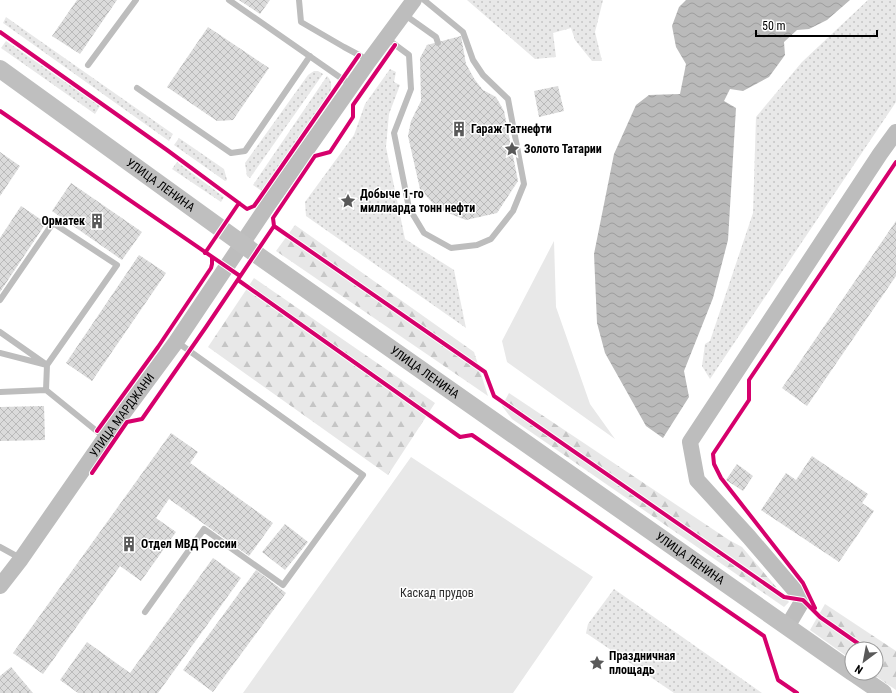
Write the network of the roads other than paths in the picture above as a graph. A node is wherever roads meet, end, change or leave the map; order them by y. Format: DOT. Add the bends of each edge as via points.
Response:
graph roads {
  1 [pos="136,0"];
  2 [pos="229,0"];
  3 [pos="298,0"];
  4 [pos="414,0"];
  5 [pos="424,0"];
  6 [pos="404,14"];
  7 [pos="386,38"];
  8 [pos="438,43"];
  9 [pos="310,56"];
  10 [pos="369,61"];
  11 [pos="88,65"];
  12 [pos="0,69"];
  13 [pos="352,86"];
  14 [pos="137,88"];
  15 [pos="896,132"];
  16 [pos="242,244"];
  17 [pos="0,300"];
  18 [pos="0,332"];
  19 [pos="176,342"];
  20 [pos="0,353"];
  21 [pos="47,365"];
  22 [pos="46,390"];
  23 [pos="0,392"];
  24 [pos="105,438"];
  25 [pos="0,547"];
  26 [pos="21,559"];
  27 [pos="0,586"];
  28 [pos="145,612"];
  29 [pos="787,627"];
  30 [pos="844,666"];
  31 [pos="866,681"];
  32 [pos="883,693"];
  1 -- 11 [label="lane"];
  2 -- 9 [label="lane"];
  3 -- 10 [label="lane" via="301,22"];
  4 -- 6 [label="street, УЛИЦА МАРДЖАНИ"];
  5 -- 7 [label="lane" via="463,32 473,60 483,75 508,99 524,184 513,211 491,239 477,246 451,248 424,233 409,208 394,134 411,89 409,55"];
  6 -- 7 [label="street, УЛИЦА МАРДЖАНИ"];
  6 -- 8 [label="lane" via="436,37"];
  7 -- 10 [label="street, УЛИЦА МАРДЖАНИ"];
  9 -- 13 [label="lane"];
  9 -- 14 [label="lane" via="245,151 231,153"];
  10 -- 13 [label="street, УЛИЦА МАРДЖАНИ"];
  12 -- 16 [label="main road, УЛИЦА ЛЕНИНА"];
  13 -- 16 [label="street, УЛИЦА МАРДЖАНИ"];
  15 -- 29 [label="street" via="690,442 696,480 803,600"];
  16 -- 19 [label="street, УЛИЦА МАРДЖАНИ"];
  16 -- 29 [label="main road, УЛИЦА ЛЕНИНА"];
  17 -- 21 [label="lane" via="53,223 117,265"];
  18 -- 21 [label="lane"];
  19 -- 24 [label="street, УЛИЦА МАРДЖАНИ"];
  19 -- 28 [label="lane" via="363,475 283,585 204,529"];
  20 -- 21 [label="lane"];
  21 -- 22 [label="lane"];
  22 -- 23 [label="lane"];
  22 -- 24 [label="lane"];
  24 -- 26 [label="street, УЛИЦА МАРДЖАНИ"];
  25 -- 26 [label="lane"];
  26 -- 27 [label="street, УЛИЦА МАРДЖАНИ"];
  29 -- 30 [label="main road, УЛИЦА ЛЕНИНА"];
  31 -- 32 [label="main road, УЛИЦА ЛЕНИНА"];
}
